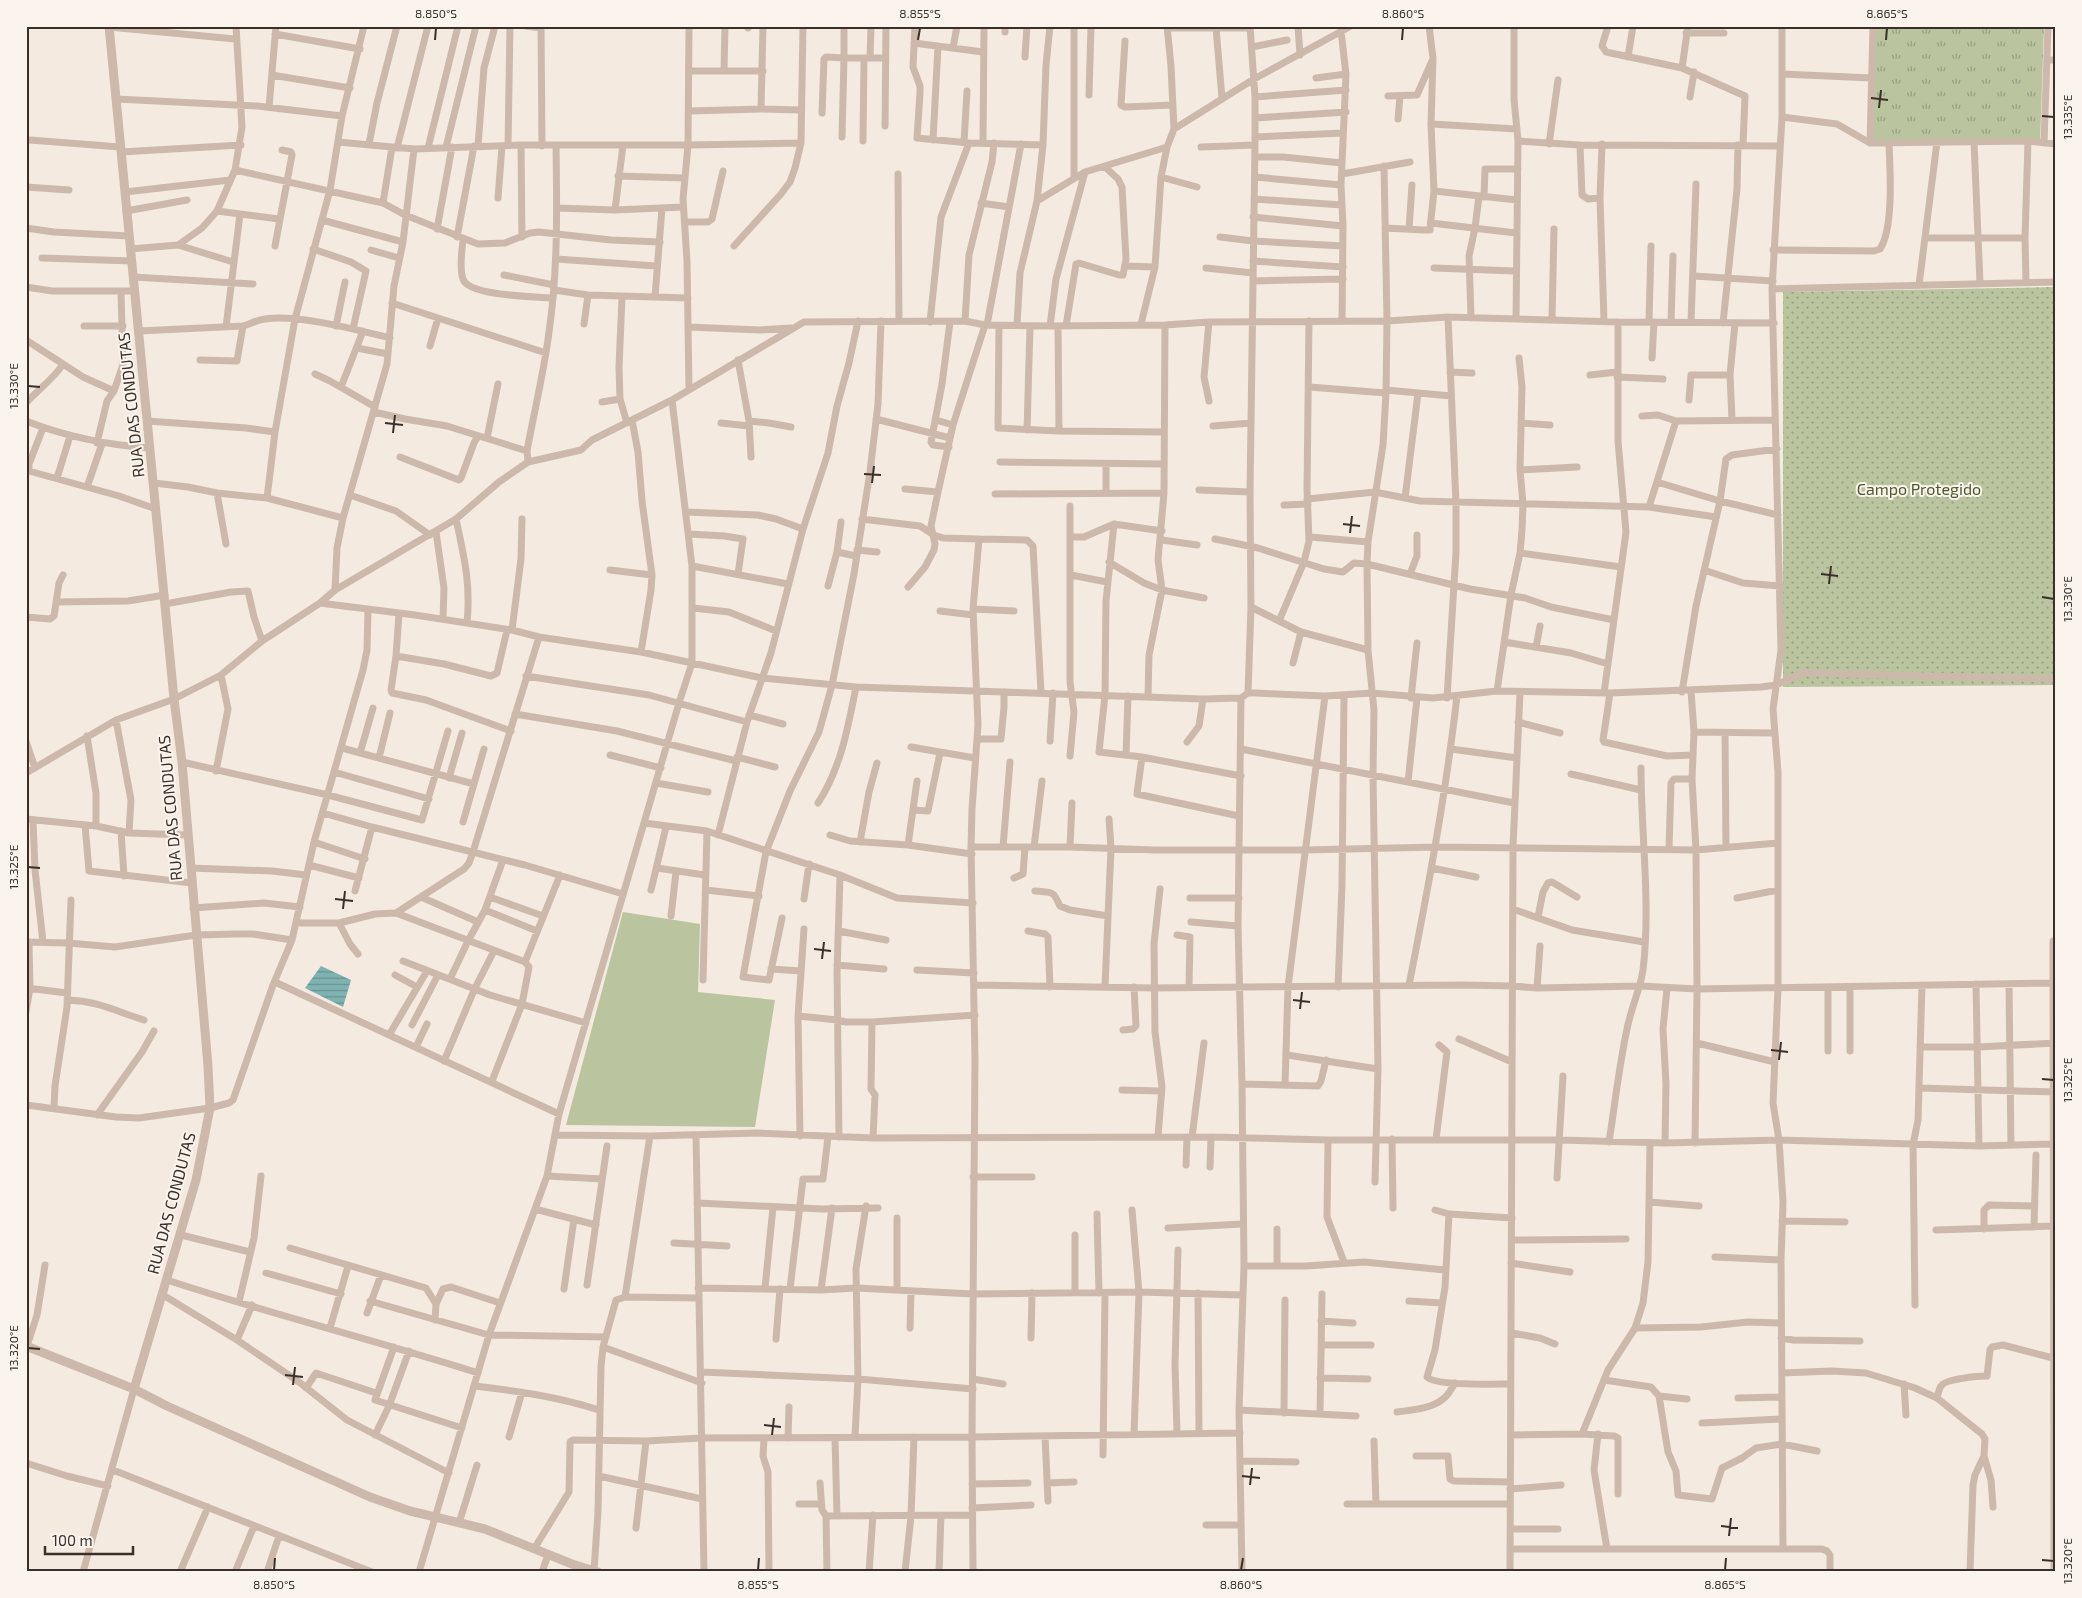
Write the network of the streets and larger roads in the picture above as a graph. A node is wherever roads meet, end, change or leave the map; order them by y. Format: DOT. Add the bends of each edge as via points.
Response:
graph roads {
  1 [pos="236,26"];
  2 [pos="364,26"];
  3 [pos="397,26"];
  4 [pos="428,26"];
  5 [pos="458,26"];
  6 [pos="476,26"];
  7 [pos="496,26"];
  8 [pos="510,26"];
  9 [pos="526,26"];
  10 [pos="689,26"];
  11 [pos="725,26"];
  12 [pos="763,26"];
  13 [pos="802,26"];
  14 [pos="844,26"];
  15 [pos="871,26"];
  16 [pos="886,26"];
  17 [pos="915,26"];
  18 [pos="957,26"];
  19 [pos="984,26"];
  20 [pos="1027,26"];
  21 [pos="1050,26"];
  22 [pos="1074,26"];
  23 [pos="1091,26"];
  24 [pos="1298,26"];
  25 [pos="1351,26"];
  26 [pos="1430,26"];
  27 [pos="1514,26"];
  28 [pos="1608,26"];
  29 [pos="1633,26"];
  30 [pos="1782,26"];
  31 [pos="1873,26"];
  32 [pos="2048,26"];
  33 [pos="109,27"];
  34 [pos="541,27"];
  35 [pos="1167,27"];
  36 [pos="1188,27"];
  37 [pos="1250,27"];
  38 [pos="1216,28"];
  39 [pos="276,30"];
  40 [pos="1687,30"];
  41 [pos="1341,31"];
  42 [pos="1724,33"];
  43 [pos="235,39"];
  44 [pos="1287,40"];
  45 [pos="1125,41"];
  46 [pos="914,43"];
  47 [pos="938,46"];
  48 [pos="1252,47"];
  49 [pos="953,48"];
  50 [pos="360,49"];
  51 [pos="983,52"];
  52 [pos="1300,55"];
  53 [pos="1025,56"];
  54 [pos="1628,57"];
  55 [pos="844,58"];
  56 [pos="867,58"];
  57 [pos="885,58"];
  58 [pos="1434,58"];
  59 [pos="2048,60"];
  60 [pos="2056,60"];
  61 [pos="1682,68"];
  62 [pos="689,71"];
  63 [pos="763,71"];
  64 [pos="724,72"];
  65 [pos="1694,72"];
  66 [pos="1346,74"];
  67 [pos="1782,74"];
  68 [pos="272,75"];
  69 [pos="1316,78"];
  70 [pos="1872,78"];
  71 [pos="1254,79"];
  72 [pos="1558,80"];
  73 [pos="350,88"];
  74 [pos="1346,90"];
  75 [pos="967,91"];
  76 [pos="1089,95"];
  77 [pos="1388,96"];
  78 [pos="1400,96"];
  79 [pos="1255,97"];
  80 [pos="1690,97"];
  81 [pos="1222,98"];
  82 [pos="116,99"];
  83 [pos="1173,105"];
  84 [pos="242,106"];
  85 [pos="269,107"];
  86 [pos="761,109"];
  87 [pos="801,110"];
  88 [pos="689,111"];
  89 [pos="1346,112"];
  90 [pos="822,113"];
  91 [pos="342,116"];
  92 [pos="1782,117"];
  93 [pos="1255,118"];
  94 [pos="1398,119"];
  95 [pos="1431,124"];
  96 [pos="885,126"];
  97 [pos="1517,128"];
  98 [pos="1174,129"];
  99 [pos="1344,133"];
  100 [pos="1255,136"];
  101 [pos="842,138"];
  102 [pos="30,140"];
  103 [pos="932,140"];
  104 [pos="863,141"];
  105 [pos="1518,141"];
  106 [pos="2028,141"];
  107 [pos="338,142"];
  108 [pos="966,142"];
  109 [pos="1870,142"];
  110 [pos="1937,142"];
  111 [pos="1974,142"];
  112 [pos="801,143"];
  113 [pos="983,143"];
  114 [pos="994,143"];
  115 [pos="1889,143"];
  116 [pos="2044,143"];
  117 [pos="369,144"];
  118 [pos="1021,144"];
  119 [pos="1548,144"];
  120 [pos="1602,144"];
  121 [pos="2056,144"];
  122 [pos="240,145"];
  123 [pos="522,145"];
  124 [pos="623,145"];
  125 [pos="688,145"];
  126 [pos="1043,145"];
  127 [pos="1256,145"];
  128 [pos="1580,145"];
  129 [pos="1741,145"];
  130 [pos="476,146"];
  131 [pos="505,146"];
  132 [pos="542,146"];
  133 [pos="556,146"];
  134 [pos="1780,146"];
  135 [pos="449,147"];
  136 [pos="1168,147"];
  137 [pos="1201,147"];
  138 [pos="395,148"];
  139 [pos="428,148"];
  140 [pos="414,149"];
  141 [pos="121,150"];
  142 [pos="282,150"];
  143 [pos="1255,157"];
  144 [pos="1410,162"];
  145 [pos="1342,163"];
  146 [pos="1384,166"];
  147 [pos="1105,167"];
  148 [pos="1518,169"];
  149 [pos="234,170"];
  150 [pos="723,171"];
  151 [pos="1085,172"];
  152 [pos="898,174"];
  153 [pos="1342,174"];
  154 [pos="618,176"];
  155 [pos="1074,177"];
  156 [pos="1161,177"];
  157 [pos="1255,177"];
  158 [pos="684,178"];
  159 [pos="230,180"];
  160 [pos="286,181"];
  161 [pos="1696,184"];
  162 [pos="1341,185"];
  163 [pos="1412,185"];
  164 [pos="26,187"];
  165 [pos="1197,187"];
  166 [pos="69,190"];
  167 [pos="330,190"];
  168 [pos="1434,191"];
  169 [pos="125,192"];
  170 [pos="1482,197"];
  171 [pos="498,198"];
  172 [pos="1600,198"];
  173 [pos="1254,199"];
  174 [pos="187,200"];
  175 [pos="1517,200"];
  176 [pos="1037,201"];
  177 [pos="383,203"];
  178 [pos="981,203"];
  179 [pos="1342,205"];
  180 [pos="683,207"];
  181 [pos="1009,207"];
  182 [pos="557,208"];
  183 [pos="662,208"];
  184 [pos="126,210"];
  185 [pos="615,210"];
  186 [pos="217,211"];
  187 [pos="240,214"];
  188 [pos="405,216"];
  189 [pos="1253,217"];
  190 [pos="279,219"];
  191 [pos="322,220"];
  192 [pos="686,222"];
  193 [pos="1431,223"];
  194 [pos="1343,226"];
  195 [pos="26,228"];
  196 [pos="1385,228"];
  197 [pos="1475,228"];
  198 [pos="437,229"];
  199 [pos="1409,230"];
  200 [pos="1554,230"];
  201 [pos="1516,233"];
  202 [pos="556,235"];
  203 [pos="129,236"];
  204 [pos="522,237"];
  205 [pos="1220,237"];
  206 [pos="460,238"];
  207 [pos="1925,238"];
  208 [pos="1978,238"];
  209 [pos="2024,238"];
  210 [pos="1253,241"];
  211 [pos="402,242"];
  212 [pos="660,242"];
  213 [pos="178,245"];
  214 [pos="275,246"];
  215 [pos="734,246"];
  216 [pos="1343,246"];
  217 [pos="1651,246"];
  218 [pos="130,249"];
  219 [pos="313,249"];
  220 [pos="370,250"];
  221 [pos="1773,250"];
  222 [pos="1673,256"];
  223 [pos="42,258"];
  224 [pos="399,258"];
  225 [pos="556,259"];
  226 [pos="132,261"];
  227 [pos="1253,261"];
  228 [pos="233,262"];
  229 [pos="656,266"];
  230 [pos="1125,266"];
  231 [pos="1155,267"];
  232 [pos="1343,267"];
  233 [pos="1206,268"];
  234 [pos="1434,268"];
  235 [pos="1469,269"];
  236 [pos="1515,271"];
  237 [pos="1253,273"];
  238 [pos="504,275"];
  239 [pos="1694,276"];
  240 [pos="133,277"];
  241 [pos="1343,279"];
  242 [pos="1726,279"];
  243 [pos="1253,281"];
  244 [pos="345,282"];
  245 [pos="2026,282"];
  246 [pos="2056,282"];
  247 [pos="232,283"];
  248 [pos="1980,283"];
  249 [pos="253,284"];
  250 [pos="1772,285"];
  251 [pos="1919,285"];
  252 [pos="26,287"];
  253 [pos="134,291"];
  254 [pos="554,291"];
  255 [pos="121,292"];
  256 [pos="588,295"];
  257 [pos="622,297"];
  258 [pos="655,297"];
  259 [pos="688,298"];
  260 [pos="392,303"];
  261 [pos="1448,317"];
  262 [pos="438,318"];
  263 [pos="1470,318"];
  264 [pos="1516,319"];
  265 [pos="295,320"];
  266 [pos="1552,320"];
  267 [pos="858,321"];
  268 [pos="881,321"];
  269 [pos="899,321"];
  270 [pos="965,321"];
  271 [pos="1309,321"];
  272 [pos="1342,321"];
  273 [pos="1388,321"];
  274 [pos="1604,321"];
  275 [pos="930,322"];
  276 [pos="950,322"];
  277 [pos="1209,322"];
  278 [pos="1253,322"];
  279 [pos="1618,322"];
  280 [pos="1652,322"];
  281 [pos="1671,322"];
  282 [pos="1691,322"];
  283 [pos="1723,323"];
  284 [pos="1735,323"];
  285 [pos="1774,323"];
  286 [pos="584,324"];
  287 [pos="1141,324"];
  288 [pos="986,325"];
  289 [pos="1017,325"];
  290 [pos="1165,325"];
  291 [pos="84,326"];
  292 [pos="122,326"];
  293 [pos="243,326"];
  294 [pos="336,326"];
  295 [pos="688,326"];
  296 [pos="999,326"];
  297 [pos="1030,326"];
  298 [pos="1054,326"];
  299 [pos="1066,326"];
  300 [pos="226,327"];
  301 [pos="794,328"];
  302 [pos="353,330"];
  303 [pos="139,331"];
  304 [pos="363,331"];
  305 [pos="390,338"];
  306 [pos="26,340"];
  307 [pos="430,346"];
  308 [pos="357,348"];
  309 [pos="546,353"];
  310 [pos="388,354"];
  311 [pos="1519,358"];
  312 [pos="1652,358"];
  313 [pos="200,360"];
  314 [pos="738,360"];
  315 [pos="63,364"];
  316 [pos="1450,372"];
  317 [pos="1472,373"];
  318 [pos="315,374"];
  319 [pos="1617,374"];
  320 [pos="1590,375"];
  321 [pos="1730,375"];
  322 [pos="1663,379"];
  323 [pos="498,384"];
  324 [pos="341,387"];
  325 [pos="1309,387"];
  326 [pos="689,389"];
  327 [pos="114,391"];
  328 [pos="1386,392"];
  329 [pos="1418,393"];
  330 [pos="1451,396"];
  331 [pos="620,399"];
  332 [pos="672,400"];
  333 [pos="1689,400"];
  334 [pos="1209,401"];
  335 [pos="602,402"];
  336 [pos="26,403"];
  337 [pos="374,409"];
  338 [pos="1642,416"];
  339 [pos="876,419"];
  340 [pos="936,420"];
  341 [pos="1732,420"];
  342 [pos="1775,420"];
  343 [pos="26,421"];
  344 [pos="148,421"];
  345 [pos="630,421"];
  346 [pos="1676,421"];
  347 [pos="720,423"];
  348 [pos="749,423"];
  349 [pos="1251,423"];
  350 [pos="1521,424"];
  351 [pos="953,425"];
  352 [pos="1550,425"];
  353 [pos="1213,426"];
  354 [pos="43,428"];
  355 [pos="791,428"];
  356 [pos="1027,430"];
  357 [pos="1059,431"];
  358 [pos="275,432"];
  359 [pos="1164,432"];
  360 [pos="933,433"];
  361 [pos="70,436"];
  362 [pos="478,436"];
  363 [pos="487,438"];
  364 [pos="950,438"];
  365 [pos="99,443"];
  366 [pos="949,447"];
  367 [pos="150,448"];
  368 [pos="1777,449"];
  369 [pos="527,452"];
  370 [pos="751,456"];
  371 [pos="400,457"];
  372 [pos="528,462"];
  373 [pos="1000,462"];
  374 [pos="1106,464"];
  375 [pos="1164,464"];
  376 [pos="1577,467"];
  377 [pos="1520,470"];
  378 [pos="57,478"];
  379 [pos="1657,482"];
  380 [pos="154,483"];
  381 [pos="87,487"];
  382 [pos="906,489"];
  383 [pos="1199,490"];
  384 [pos="938,492"];
  385 [pos="1250,492"];
  386 [pos="1375,492"];
  387 [pos="217,493"];
  388 [pos="1106,493"];
  389 [pos="1164,493"];
  390 [pos="995,494"];
  391 [pos="350,495"];
  392 [pos="267,498"];
  393 [pos="1405,498"];
  394 [pos="1720,501"];
  395 [pos="1308,502"];
  396 [pos="1456,503"];
  397 [pos="1523,504"];
  398 [pos="1284,505"];
  399 [pos="1070,506"];
  400 [pos="1625,506"];
  401 [pos="1649,507"];
  402 [pos="156,510"];
  403 [pos="686,512"];
  404 [pos="1778,515"];
  405 [pos="1716,517"];
  406 [pos="343,518"];
  407 [pos="456,519"];
  408 [pos="522,519"];
  409 [pos="862,519"];
  410 [pos="841,522"];
  411 [pos="1114,524"];
  412 [pos="803,530"];
  413 [pos="1162,531"];
  414 [pos="433,534"];
  415 [pos="689,534"];
  416 [pos="934,535"];
  417 [pos="1418,535"];
  418 [pos="1071,537"];
  419 [pos="1310,537"];
  420 [pos="979,539"];
  421 [pos="1216,539"];
  422 [pos="1162,540"];
  423 [pos="1368,542"];
  424 [pos="226,544"];
  425 [pos="1197,545"];
  426 [pos="1250,546"];
  427 [pos="837,552"];
  428 [pos="877,552"];
  429 [pos="857,553"];
  430 [pos="1520,553"];
  431 [pos="1109,562"];
  432 [pos="1304,562"];
  433 [pos="1367,564"];
  434 [pos="692,566"];
  435 [pos="1621,567"];
  436 [pos="610,570"];
  437 [pos="1704,570"];
  438 [pos="738,574"];
  439 [pos="1410,574"];
  440 [pos="63,575"];
  441 [pos="652,575"];
  442 [pos="1071,575"];
  443 [pos="1107,582"];
  444 [pos="788,584"];
  445 [pos="1454,585"];
  446 [pos="828,586"];
  447 [pos="1780,586"];
  448 [pos="908,587"];
  449 [pos="335,590"];
  450 [pos="1162,590"];
  451 [pos="1510,595"];
  452 [pos="1204,598"];
  453 [pos="165,600"];
  454 [pos="56,602"];
  455 [pos="320,602"];
  456 [pos="1251,607"];
  457 [pos="368,608"];
  458 [pos="693,608"];
  459 [pos="940,611"];
  460 [pos="1014,611"];
  461 [pos="973,612"];
  462 [pos="399,614"];
  463 [pos="26,617"];
  464 [pos="444,619"];
  465 [pos="1614,620"];
  466 [pos="1280,621"];
  467 [pos="467,624"];
  468 [pos="1540,626"];
  469 [pos="509,630"];
  470 [pos="776,631"];
  471 [pos="1301,632"];
  472 [pos="539,637"];
  473 [pos="262,641"];
  474 [pos="1504,642"];
  475 [pos="1417,643"];
  476 [pos="1536,647"];
  477 [pos="1368,650"];
  478 [pos="641,652"];
  479 [pos="396,656"];
  480 [pos="692,663"];
  481 [pos="1293,664"];
  482 [pos="1608,664"];
  483 [pos="222,674"];
  484 [pos="526,676"];
  485 [pos="762,678"];
  486 [pos="2056,679"];
  487 [pos="832,685"];
  488 [pos="1776,685"];
  489 [pos="856,687"];
  490 [pos="1497,691"];
  491 [pos="1691,691"];
  492 [pos="978,692"];
  493 [pos="1004,692"];
  494 [pos="1041,692"];
  495 [pos="1520,692"];
  496 [pos="1682,692"];
  497 [pos="1053,693"];
  498 [pos="1248,693"];
  499 [pos="1372,693"];
  500 [pos="1607,693"];
  501 [pos="1072,694"];
  502 [pos="1105,695"];
  503 [pos="1128,696"];
  504 [pos="1325,696"];
  505 [pos="1344,696"];
  506 [pos="1457,696"];
  507 [pos="1148,697"];
  508 [pos="1242,698"];
  509 [pos="1414,698"];
  510 [pos="1447,698"];
  511 [pos="174,699"];
  512 [pos="1203,699"];
  513 [pos="679,703"];
  514 [pos="373,708"];
  515 [pos="390,713"];
  516 [pos="515,714"];
  517 [pos="748,718"];
  518 [pos="116,720"];
  519 [pos="1518,722"];
  520 [pos="783,724"];
  521 [pos="448,731"];
  522 [pos="510,731"];
  523 [pos="1694,732"];
  524 [pos="462,733"];
  525 [pos="1560,733"];
  526 [pos="1725,733"];
  527 [pos="1775,733"];
  528 [pos="87,736"];
  529 [pos="977,739"];
  530 [pos="1050,741"];
  531 [pos="26,742"];
  532 [pos="668,742"];
  533 [pos="1187,742"];
  534 [pos="910,747"];
  535 [pos="342,748"];
  536 [pos="484,749"];
  537 [pos="1241,749"];
  538 [pos="1451,749"];
  539 [pos="360,753"];
  540 [pos="940,753"];
  541 [pos="610,755"];
  542 [pos="1693,755"];
  543 [pos="1070,756"];
  544 [pos="1126,756"];
  545 [pos="1142,757"];
  546 [pos="379,758"];
  547 [pos="975,758"];
  548 [pos="1517,758"];
  549 [pos="737,759"];
  550 [pos="182,762"];
  551 [pos="1010,762"];
  552 [pos="877,763"];
  553 [pos="1316,765"];
  554 [pos="775,767"];
  555 [pos="35,768"];
  556 [pos="661,768"];
  557 [pos="1641,768"];
  558 [pos="1344,769"];
  559 [pos="216,771"];
  560 [pos="334,772"];
  561 [pos="26,773"];
  562 [pos="436,774"];
  563 [pos="1571,774"];
  564 [pos="1373,775"];
  565 [pos="1241,776"];
  566 [pos="449,778"];
  567 [pos="1692,779"];
  568 [pos="917,781"];
  569 [pos="1042,781"];
  570 [pos="1408,782"];
  571 [pos="656,783"];
  572 [pos="474,784"];
  573 [pos="1444,789"];
  574 [pos="1641,790"];
  575 [pos="708,792"];
  576 [pos="328,795"];
  577 [pos="429,799"];
  578 [pos="818,803"];
  579 [pos="1072,803"];
  580 [pos="1514,803"];
  581 [pos="913,810"];
  582 [pos="323,813"];
  583 [pos="1239,816"];
  584 [pos="30,819"];
  585 [pos="1109,819"];
  586 [pos="463,822"];
  587 [pos="644,823"];
  588 [pos="85,825"];
  589 [pos="96,826"];
  590 [pos="372,827"];
  591 [pos="666,827"];
  592 [pos="707,831"];
  593 [pos="125,832"];
  594 [pos="188,835"];
  595 [pos="718,835"];
  596 [pos="830,835"];
  597 [pos="314,842"];
  598 [pos="860,842"];
  599 [pos="1778,843"];
  600 [pos="908,845"];
  601 [pos="1070,846"];
  602 [pos="1004,847"];
  603 [pos="1025,847"];
  604 [pos="1034,847"];
  605 [pos="1436,847"];
  606 [pos="1513,847"];
  607 [pos="1726,847"];
  608 [pos="1111,848"];
  609 [pos="1374,848"];
  610 [pos="1643,848"];
  611 [pos="1240,849"];
  612 [pos="1669,849"];
  613 [pos="972,850"];
  614 [pos="1305,850"];
  615 [pos="1342,850"];
  616 [pos="1696,850"];
  617 [pos="473,852"];
  618 [pos="766,852"];
  619 [pos="365,859"];
  620 [pos="503,860"];
  621 [pos="809,864"];
  622 [pos="309,865"];
  623 [pos="191,868"];
  624 [pos="657,868"];
  625 [pos="1432,868"];
  626 [pos="26,870"];
  627 [pos="35,870"];
  628 [pos="676,872"];
  629 [pos="306,875"];
  630 [pos="705,875"];
  631 [pos="840,875"];
  632 [pos="124,876"];
  633 [pos="560,876"];
  634 [pos="1476,877"];
  635 [pos="359,878"];
  636 [pos="1014,878"];
  637 [pos="192,883"];
  638 [pos="1160,889"];
  639 [pos="651,890"];
  640 [pos="706,890"];
  641 [pos="1778,890"];
  642 [pos="355,891"];
  643 [pos="1035,891"];
  644 [pos="623,894"];
  645 [pos="758,896"];
  646 [pos="421,897"];
  647 [pos="490,897"];
  648 [pos="1578,897"];
  649 [pos="1190,898"];
  650 [pos="1239,898"];
  651 [pos="1737,898"];
  652 [pos="804,899"];
  653 [pos="70,900"];
  654 [pos="973,903"];
  655 [pos="300,907"];
  656 [pos="193,908"];
  657 [pos="1513,909"];
  658 [pos="485,910"];
  659 [pos="396,913"];
  660 [pos="544,916"];
  661 [pos="671,916"];
  662 [pos="1108,916"];
  663 [pos="1538,916"];
  664 [pos="782,918"];
  665 [pos="297,922"];
  666 [pos="478,922"];
  667 [pos="1191,922"];
  668 [pos="339,923"];
  669 [pos="1238,926"];
  670 [pos="804,929"];
  671 [pos="537,931"];
  672 [pos="839,931"];
  673 [pos="1028,931"];
  674 [pos="1177,935"];
  675 [pos="196,936"];
  676 [pos="292,940"];
  677 [pos="886,940"];
  678 [pos="468,941"];
  679 [pos="2053,941"];
  680 [pos="27,942"];
  681 [pos="43,942"];
  682 [pos="1644,942"];
  683 [pos="68,943"];
  684 [pos="1540,946"];
  685 [pos="494,951"];
  686 [pos="358,954"];
  687 [pos="403,961"];
  688 [pos="525,962"];
  689 [pos="2054,962"];
  690 [pos="837,965"];
  691 [pos="771,969"];
  692 [pos="884,969"];
  693 [pos="917,970"];
  694 [pos="427,971"];
  695 [pos="801,971"];
  696 [pos="974,973"];
  697 [pos="395,975"];
  698 [pos="438,975"];
  699 [pos="450,979"];
  700 [pos="702,980"];
  701 [pos="275,982"];
  702 [pos="2052,983"];
  703 [pos="1976,984"];
  704 [pos="2009,984"];
  705 [pos="975,985"];
  706 [pos="1409,985"];
  707 [pos="1922,985"];
  708 [pos="1104,986"];
  709 [pos="1239,986"];
  710 [pos="1376,986"];
  711 [pos="1512,986"];
  712 [pos="1640,986"];
  713 [pos="417,987"];
  714 [pos="1050,987"];
  715 [pos="1134,987"];
  716 [pos="1288,987"];
  717 [pos="1338,987"];
  718 [pos="1828,987"];
  719 [pos="1850,987"];
  720 [pos="28,988"];
  721 [pos="475,988"];
  722 [pos="1154,988"];
  723 [pos="1189,988"];
  724 [pos="1537,988"];
  725 [pos="1667,988"];
  726 [pos="1778,988"];
  727 [pos="1697,989"];
  728 [pos="67,997"];
  729 [pos="522,1004"];
  730 [pos="26,1012"];
  731 [pos="2054,1012"];
  732 [pos="798,1016"];
  733 [pos="975,1016"];
  734 [pos="144,1020"];
  735 [pos="838,1020"];
  736 [pos="872,1022"];
  737 [pos="586,1023"];
  738 [pos="427,1024"];
  739 [pos="412,1025"];
  740 [pos="1123,1030"];
  741 [pos="154,1031"];
  742 [pos="389,1035"];
  743 [pos="1459,1039"];
  744 [pos="1204,1043"];
  745 [pos="1696,1043"];
  746 [pos="2055,1043"];
  747 [pos="1439,1045"];
  748 [pos="2010,1046"];
  749 [pos="416,1047"];
  750 [pos="1920,1047"];
  751 [pos="1978,1047"];
  752 [pos="1828,1051"];
  753 [pos="1850,1051"];
  754 [pos="1287,1055"];
  755 [pos="1326,1060"];
  756 [pos="444,1061"];
  757 [pos="1512,1062"];
  758 [pos="1775,1062"];
  759 [pos="1378,1069"];
  760 [pos="1563,1076"];
  761 [pos="492,1081"];
  762 [pos="1242,1084"];
  763 [pos="1285,1085"];
  764 [pos="1920,1088"];
  765 [pos="1122,1090"];
  766 [pos="1977,1090"];
  767 [pos="1162,1091"];
  768 [pos="2011,1092"];
  769 [pos="2054,1092"];
  770 [pos="26,1105"];
  771 [pos="54,1108"];
  772 [pos="210,1108"];
  773 [pos="97,1114"];
  774 [pos="558,1114"];
  775 [pos="555,1134"];
  776 [pos="696,1135"];
  777 [pos="650,1136"];
  778 [pos="800,1136"];
  779 [pos="1158,1136"];
  780 [pos="828,1137"];
  781 [pos="839,1137"];
  782 [pos="1190,1137"];
  783 [pos="1211,1137"];
  784 [pos="873,1138"];
  785 [pos="973,1138"];
  786 [pos="1243,1138"];
  787 [pos="1376,1139"];
  788 [pos="1392,1139"];
  789 [pos="1436,1139"];
  790 [pos="1328,1140"];
  791 [pos="1512,1140"];
  792 [pos="1560,1140"];
  793 [pos="1779,1140"];
  794 [pos="1609,1142"];
  795 [pos="1650,1143"];
  796 [pos="1665,1143"];
  797 [pos="1695,1143"];
  798 [pos="2055,1144"];
  799 [pos="1913,1145"];
  800 [pos="607,1146"];
  801 [pos="1979,1146"];
  802 [pos="2011,1146"];
  803 [pos="2036,1155"];
  804 [pos="1186,1165"];
  805 [pos="1210,1167"];
  806 [pos="261,1176"];
  807 [pos="547,1176"];
  808 [pos="973,1177"];
  809 [pos="1032,1177"];
  810 [pos="1557,1178"];
  811 [pos="602,1179"];
  812 [pos="1375,1182"];
  813 [pos="2055,1196"];
  814 [pos="1649,1202"];
  815 [pos="697,1203"];
  816 [pos="866,1206"];
  817 [pos="1699,1206"];
  818 [pos="2034,1206"];
  819 [pos="773,1207"];
  820 [pos="800,1208"];
  821 [pos="832,1208"];
  822 [pos="878,1208"];
  823 [pos="1393,1208"];
  824 [pos="535,1209"];
  825 [pos="1132,1210"];
  826 [pos="1435,1210"];
  827 [pos="1098,1214"];
  828 [pos="1449,1214"];
  829 [pos="897,1218"];
  830 [pos="1512,1218"];
  831 [pos="574,1219"];
  832 [pos="1782,1221"];
  833 [pos="1845,1222"];
  834 [pos="1242,1224"];
  835 [pos="596,1225"];
  836 [pos="2054,1226"];
  837 [pos="2034,1227"];
  838 [pos="1168,1228"];
  839 [pos="1277,1229"];
  840 [pos="1984,1229"];
  841 [pos="1936,1230"];
  842 [pos="182,1234"];
  843 [pos="1075,1235"];
  844 [pos="1626,1239"];
  845 [pos="1512,1240"];
  846 [pos="674,1243"];
  847 [pos="698,1245"];
  848 [pos="727,1246"];
  849 [pos="290,1248"];
  850 [pos="1178,1250"];
  851 [pos="250,1252"];
  852 [pos="1715,1257"];
  853 [pos="1781,1260"];
  854 [pos="1344,1262"];
  855 [pos="1512,1263"];
  856 [pos="2054,1264"];
  857 [pos="45,1265"];
  858 [pos="348,1266"];
  859 [pos="1244,1266"];
  860 [pos="1277,1266"];
  861 [pos="1445,1270"];
  862 [pos="266,1272"];
  863 [pos="1570,1272"];
  864 [pos="380,1275"];
  865 [pos="167,1280"];
  866 [pos="587,1285"];
  867 [pos="698,1288"];
  868 [pos="765,1288"];
  869 [pos="856,1288"];
  870 [pos="564,1289"];
  871 [pos="780,1289"];
  872 [pos="790,1289"];
  873 [pos="821,1290"];
  874 [pos="897,1290"];
  875 [pos="911,1291"];
  876 [pos="1139,1292"];
  877 [pos="1178,1292"];
  878 [pos="1032,1293"];
  879 [pos="1076,1293"];
  880 [pos="1102,1293"];
  881 [pos="1198,1293"];
  882 [pos="163,1294"];
  883 [pos="340,1294"];
  884 [pos="973,1294"];
  885 [pos="1322,1294"];
  886 [pos="2055,1294"];
  887 [pos="1243,1295"];
  888 [pos="625,1297"];
  889 [pos="699,1298"];
  890 [pos="1285,1300"];
  891 [pos="1409,1300"];
  892 [pos="370,1301"];
  893 [pos="239,1302"];
  894 [pos="500,1303"];
  895 [pos="1442,1303"];
  896 [pos="436,1304"];
  897 [pos="252,1305"];
  898 [pos="1915,1305"];
  899 [pos="367,1313"];
  900 [pos="435,1320"];
  901 [pos="1321,1321"];
  902 [pos="1352,1323"];
  903 [pos="1782,1323"];
  904 [pos="330,1328"];
  905 [pos="910,1328"];
  906 [pos="1635,1328"];
  907 [pos="1512,1333"];
  908 [pos="489,1335"];
  909 [pos="606,1337"];
  910 [pos="1031,1338"];
  911 [pos="1781,1338"];
  912 [pos="776,1339"];
  913 [pos="237,1340"];
  914 [pos="1860,1342"];
  915 [pos="1321,1344"];
  916 [pos="1555,1344"];
  917 [pos="1371,1345"];
  918 [pos="26,1346"];
  919 [pos="604,1346"];
  920 [pos="394,1347"];
  921 [pos="409,1351"];
  922 [pos="2054,1358"];
  923 [pos="702,1372"];
  924 [pos="478,1373"];
  925 [pos="1782,1373"];
  926 [pos="1320,1378"];
  927 [pos="858,1379"];
  928 [pos="973,1379"];
  929 [pos="1368,1379"];
  930 [pos="1604,1380"];
  931 [pos="702,1383"];
  932 [pos="1455,1383"];
  933 [pos="1003,1384"];
  934 [pos="1511,1384"];
  935 [pos="1904,1384"];
  936 [pos="475,1386"];
  937 [pos="306,1388"];
  938 [pos="973,1389"];
  939 [pos="134,1390"];
  940 [pos="522,1392"];
  941 [pos="376,1393"];
  942 [pos="1659,1396"];
  943 [pos="1782,1396"];
  944 [pos="1738,1398"];
  945 [pos="1938,1398"];
  946 [pos="1687,1399"];
  947 [pos="389,1406"];
  948 [pos="789,1407"];
  949 [pos="599,1410"];
  950 [pos="1240,1410"];
  951 [pos="1397,1412"];
  952 [pos="1284,1413"];
  953 [pos="1320,1414"];
  954 [pos="1906,1415"];
  955 [pos="1356,1416"];
  956 [pos="1782,1419"];
  957 [pos="1702,1423"];
  958 [pos="462,1428"];
  959 [pos="1177,1433"];
  960 [pos="1240,1433"];
  961 [pos="1134,1434"];
  962 [pos="1199,1434"];
  963 [pos="1582,1434"];
  964 [pos="1598,1434"];
  965 [pos="375,1435"];
  966 [pos="1103,1435"];
  967 [pos="1511,1435"];
  968 [pos="855,1436"];
  969 [pos="914,1436"];
  970 [pos="1045,1436"];
  971 [pos="509,1437"];
  972 [pos="972,1437"];
  973 [pos="702,1438"];
  974 [pos="788,1438"];
  975 [pos="836,1438"];
  976 [pos="764,1439"];
  977 [pos="599,1441"];
  978 [pos="1374,1441"];
  979 [pos="646,1442"];
  980 [pos="1782,1444"];
  981 [pos="2055,1448"];
  982 [pos="1817,1451"];
  983 [pos="1103,1455"];
  984 [pos="1416,1456"];
  985 [pos="1984,1456"];
  986 [pos="1240,1461"];
  987 [pos="1296,1462"];
  988 [pos="26,1463"];
  989 [pos="477,1465"];
  990 [pos="113,1470"];
  991 [pos="449,1473"];
  992 [pos="599,1476"];
  993 [pos="2055,1480"];
  994 [pos="1074,1482"];
  995 [pos="820,1483"];
  996 [pos="1028,1483"];
  997 [pos="1047,1483"];
  998 [pos="972,1484"];
  999 [pos="1510,1485"];
  1000 [pos="1561,1485"];
  1001 [pos="108,1486"];
  1002 [pos="642,1486"];
  1003 [pos="1618,1494"];
  1004 [pos="702,1499"];
  1005 [pos="1048,1501"];
  1006 [pos="799,1504"];
  1007 [pos="822,1504"];
  1008 [pos="1348,1504"];
  1009 [pos="1376,1504"];
  1010 [pos="1510,1504"];
  1011 [pos="1031,1505"];
  1012 [pos="208,1507"];
  1013 [pos="1993,1507"];
  1014 [pos="972,1511"];
  1015 [pos="873,1515"];
  1016 [pos="826,1516"];
  1017 [pos="837,1516"];
  1018 [pos="911,1516"];
  1019 [pos="941,1516"];
  1020 [pos="436,1517"];
  1021 [pos="459,1523"];
  1022 [pos="1206,1525"];
  1023 [pos="1241,1525"];
  1024 [pos="254,1526"];
  1025 [pos="636,1528"];
  1026 [pos="1510,1529"];
  1027 [pos="1558,1529"];
  1028 [pos="279,1536"];
  1029 [pos="534,1548"];
  1030 [pos="1511,1549"];
  1031 [pos="1607,1549"];
  1032 [pos="1782,1549"];
  1033 [pos="548,1555"];
  1034 [pos="596,1571"];
  1035 [pos="83,1572"];
  1036 [pos="180,1572"];
  1037 [pos="235,1572"];
  1038 [pos="267,1572"];
  1039 [pos="372,1572"];
  1040 [pos="419,1572"];
  1041 [pos="542,1572"];
  1042 [pos="704,1572"];
  1043 [pos="769,1572"];
  1044 [pos="827,1572"];
  1045 [pos="869,1572"];
  1046 [pos="905,1572"];
  1047 [pos="939,1572"];
  1048 [pos="973,1572"];
  1049 [pos="1242,1572"];
  1050 [pos="1510,1572"];
  1051 [pos="1830,1572"];
  1052 [pos="1970,1572"];
  1053 [pos="2054,1572"];
  1 -- 43 [label="street"];
  2 -- 50 [label="street"];
  3 -- 117 [label="street"];
  4 -- 138 [label="street"];
  5 -- 139 [label="street"];
  6 -- 135 [label="street"];
  7 -- 130 [label="street" via="484,68"];
  8 -- 131 [label="street"];
  9 -- 34 [label="street"];
  10 -- 62 [label="street"];
  11 -- 64 [label="street"];
  12 -- 63 [label="street"];
  13 -- 87 [label="street"];
  14 -- 55 [label="street"];
  15 -- 56 [label="street"];
  16 -- 57 [label="street"];
  17 -- 46 [label="street"];
  18 -- 49 [label="street"];
  19 -- 51 [label="street"];
  20 -- 53 [label="street"];
  21 -- 126 [label="street"];
  22 -- 155 [label="street"];
  23 -- 76 [label="street"];
  24 -- 52 [label="street"];
  25 -- 41 [label="street"];
  26 -- 58 [label="street"];
  27 -- 97 [label="street"];
  28 -- 54 [label="street" via="1603,49"];
  29 -- 54 [label="street"];
  30 -- 67 [label="street"];
  31 -- 70 [label="street"];
  32 -- 59 [label="street"];
  33 -- 43 [label="street"];
  33 -- 82 [label="street, RUA DAS CONDUTAS"];
  34 -- 132 [label="street"];
  35 -- 36 [label="street"];
  35 -- 83 [label="street"];
  36 -- 38 [label="street"];
  37 -- 38 [label="street"];
  37 -- 48 [label="street"];
  38 -- 81 [label="street"];
  39 -- 50 [label="street"];
  39 -- 68 [label="street"];
  40 -- 42 [label="street"];
  40 -- 61 [label="street"];
  41 -- 52 [label="street"];
  41 -- 66 [label="street"];
  43 -- 84 [label="street"];
  44 -- 48 [label="street"];
  45 -- 83 [label="street" via="1121,105"];
  46 -- 47 [label="street"];
  46 -- 103 [label="street" via="913,67 920,86 917,138"];
  47 -- 49 [label="street"];
  47 -- 103 [label="street"];
  48 -- 71 [label="street"];
  49 -- 51 [label="street"];
  50 -- 73 [label="street"];
  51 -- 113 [label="street"];
  52 -- 71 [label="street"];
  54 -- 61 [label="street"];
  55 -- 56 [label="street"];
  55 -- 90 [label="street" via="824,59"];
  55 -- 101 [label="street"];
  56 -- 57 [label="street"];
  56 -- 104 [label="street"];
  57 -- 96 [label="street"];
  58 -- 78 [label="street" via="1419,94"];
  58 -- 95 [label="street"];
  59 -- 60 [label="street"];
  59 -- 116 [label="street"];
  61 -- 65 [label="street"];
  62 -- 64 [label="street"];
  62 -- 88 [label="street"];
  63 -- 64 [label="street"];
  63 -- 86 [label="street"];
  65 -- 80 [label="street"];
  65 -- 129 [label="street" via="1745,96"];
  66 -- 69 [label="street"];
  66 -- 74 [label="street"];
  67 -- 70 [label="street"];
  67 -- 92 [label="street"];
  68 -- 73 [label="street"];
  68 -- 85 [label="street"];
  70 -- 109 [label="street"];
  71 -- 79 [label="street"];
  71 -- 81 [label="street"];
  72 -- 119 [label="street"];
  73 -- 91 [label="street"];
  74 -- 79 [label="street"];
  74 -- 89 [label="street"];
  75 -- 108 [label="street"];
  77 -- 78 [label="street"];
  78 -- 94 [label="street"];
  79 -- 93 [label="street"];
  81 -- 98 [label="street"];
  82 -- 84 [label="street"];
  82 -- 141 [label="street, RUA DAS CONDUTAS"];
  83 -- 98 [label="street"];
  84 -- 85 [label="street"];
  84 -- 122 [label="street"];
  85 -- 91 [label="street"];
  86 -- 87 [label="street"];
  86 -- 88 [label="street"];
  87 -- 112 [label="street"];
  88 -- 125 [label="street"];
  89 -- 93 [label="street"];
  89 -- 99 [label="street"];
  91 -- 107 [label="street"];
  92 -- 109 [label="street" via="1837,124"];
  92 -- 134 [label="street"];
  93 -- 100 [label="street"];
  95 -- 97 [label="street"];
  95 -- 168 [label="street"];
  97 -- 105 [label="street"];
  98 -- 136 [label="street"];
  99 -- 100 [label="street"];
  99 -- 145 [label="street"];
  100 -- 127 [label="street"];
  102 -- 141 [label="street"];
  103 -- 108 [label="street"];
  105 -- 119 [label="street"];
  105 -- 148 [label="street"];
  106 -- 111 [label="street"];
  106 -- 116 [label="street"];
  106 -- 209 [label="street"];
  107 -- 117 [label="street"];
  107 -- 167 [label="street"];
  108 -- 113 [label="street"];
  108 -- 275 [label="street" via="942,217"];
  109 -- 115 [label="street"];
  110 -- 111 [label="street"];
  110 -- 115 [label="street"];
  110 -- 207 [label="street"];
  111 -- 208 [label="street"];
  112 -- 125 [label="street"];
  112 -- 215 [label="street" via="790,182"];
  113 -- 114 [label="street"];
  114 -- 118 [label="street"];
  114 -- 178 [label="street"];
  115 -- 221 [label="street" via="1886,235 1880,249"];
  116 -- 121 [label="street"];
  117 -- 138 [label="street"];
  118 -- 126 [label="street"];
  118 -- 181 [label="street"];
  119 -- 128 [label="street"];
  120 -- 128 [label="street"];
  120 -- 129 [label="street"];
  120 -- 172 [label="street"];
  122 -- 141 [label="street"];
  122 -- 149 [label="street"];
  123 -- 131 [label="street"];
  123 -- 132 [label="street"];
  123 -- 204 [label="street"];
  124 -- 125 [label="street"];
  124 -- 133 [label="street"];
  124 -- 154 [label="street"];
  125 -- 158 [label="street"];
  126 -- 176 [label="street"];
  127 -- 137 [label="street"];
  127 -- 143 [label="street"];
  128 -- 172 [label="street" via="1582,195 1588,199"];
  129 -- 134 [label="street"];
  129 -- 242 [label="street"];
  130 -- 131 [label="street"];
  130 -- 135 [label="street"];
  130 -- 206 [label="street"];
  131 -- 171 [label="street"];
  132 -- 133 [label="street"];
  133 -- 182 [label="street"];
  134 -- 221 [label="street"];
  135 -- 139 [label="street"];
  135 -- 198 [label="street"];
  136 -- 147 [label="street"];
  136 -- 156 [label="street"];
  138 -- 140 [label="street"];
  138 -- 177 [label="street"];
  139 -- 140 [label="street"];
  140 -- 188 [label="street"];
  141 -- 169 [label="street, RUA DAS CONDUTAS"];
  142 -- 160 [label="street" via="292,153"];
  143 -- 145 [label="street"];
  143 -- 157 [label="street"];
  144 -- 146 [label="street"];
  145 -- 153 [label="street"];
  146 -- 153 [label="street"];
  146 -- 196 [label="street"];
  147 -- 151 [label="street"];
  147 -- 230 [label="street" via="1118,179 1122,188"];
  148 -- 170 [label="street" via="1485,170"];
  148 -- 175 [label="street"];
  149 -- 159 [label="street"];
  149 -- 160 [label="street"];
  150 -- 192 [label="street" via="712,219 708,222"];
  151 -- 155 [label="street"];
  151 -- 298 [label="street" via="1056,279"];
  152 -- 269 [label="street"];
  153 -- 162 [label="street"];
  154 -- 158 [label="street"];
  154 -- 185 [label="street"];
  155 -- 176 [label="street"];
  156 -- 165 [label="street"];
  156 -- 231 [label="street"];
  157 -- 162 [label="street"];
  157 -- 173 [label="street"];
  158 -- 180 [label="street"];
  159 -- 169 [label="street"];
  159 -- 186 [label="street"];
  160 -- 167 [label="street"];
  160 -- 190 [label="street"];
  161 -- 239 [label="street"];
  162 -- 179 [label="street"];
  163 -- 199 [label="street"];
  164 -- 166 [label="street"];
  167 -- 177 [label="street"];
  167 -- 191 [label="street"];
  168 -- 170 [label="street"];
  168 -- 193 [label="street"];
  169 -- 184 [label="street, RUA DAS CONDUTAS"];
  170 -- 175 [label="street"];
  170 -- 197 [label="street"];
  172 -- 274 [label="street"];
  173 -- 179 [label="street"];
  173 -- 189 [label="street"];
  174 -- 184 [label="street"];
  175 -- 201 [label="street"];
  176 -- 289 [label="street" via="1020,273"];
  177 -- 188 [label="street"];
  178 -- 181 [label="street"];
  178 -- 270 [label="street" via="969,255"];
  179 -- 194 [label="street"];
  180 -- 183 [label="street"];
  180 -- 192 [label="street"];
  181 -- 288 [label="street"];
  182 -- 185 [label="street"];
  182 -- 202 [label="street"];
  183 -- 185 [label="street"];
  183 -- 212 [label="street"];
  184 -- 203 [label="street, RUA DAS CONDUTAS"];
  186 -- 187 [label="street"];
  186 -- 213 [label="street" via="202,228"];
  187 -- 190 [label="street"];
  187 -- 228 [label="street"];
  188 -- 198 [label="street"];
  188 -- 211 [label="street"];
  189 -- 194 [label="street"];
  189 -- 210 [label="street"];
  190 -- 214 [label="street"];
  191 -- 211 [label="street"];
  191 -- 219 [label="street"];
  192 -- 259 [label="street"];
  193 -- 197 [label="street"];
  193 -- 199 [label="street" via="1430,230"];
  194 -- 216 [label="street"];
  195 -- 203 [label="street"];
  196 -- 199 [label="street"];
  196 -- 273 [label="street"];
  197 -- 201 [label="street"];
  197 -- 235 [label="street"];
  198 -- 206 [label="street"];
  200 -- 266 [label="street"];
  201 -- 236 [label="street"];
  202 -- 204 [label="street" via="539,232"];
  202 -- 212 [label="street"];
  202 -- 225 [label="street"];
  203 -- 218 [label="street, RUA DAS CONDUTAS"];
  204 -- 206 [label="street" via="493,245"];
  205 -- 210 [label="street"];
  206 -- 254 [label="street" via="462,278 466,284 498,294"];
  207 -- 208 [label="street"];
  207 -- 251 [label="street"];
  208 -- 209 [label="street"];
  208 -- 248 [label="street"];
  209 -- 245 [label="street"];
  210 -- 216 [label="street"];
  210 -- 227 [label="street"];
  211 -- 224 [label="street"];
  212 -- 229 [label="street"];
  213 -- 218 [label="street"];
  213 -- 228 [label="street"];
  216 -- 232 [label="street"];
  217 -- 280 [label="street"];
  218 -- 226 [label="street, RUA DAS CONDUTAS"];
  219 -- 265 [label="street"];
  219 -- 302 [label="street" via="351,262 366,271"];
  220 -- 224 [label="street"];
  221 -- 250 [label="street"];
  222 -- 281 [label="street"];
  223 -- 226 [label="street"];
  224 -- 260 [label="street"];
  225 -- 229 [label="street"];
  225 -- 254 [label="street"];
  226 -- 240 [label="street, RUA DAS CONDUTAS"];
  227 -- 232 [label="street"];
  227 -- 237 [label="street"];
  228 -- 247 [label="street"];
  229 -- 258 [label="street"];
  230 -- 231 [label="street"];
  230 -- 299 [label="street" via="1122,276 1076,264"];
  231 -- 287 [label="street"];
  232 -- 241 [label="street"];
  233 -- 237 [label="street"];
  234 -- 235 [label="street"];
  235 -- 236 [label="street"];
  235 -- 263 [label="street"];
  236 -- 264 [label="street"];
  237 -- 243 [label="street"];
  238 -- 254 [label="street"];
  239 -- 242 [label="street"];
  239 -- 282 [label="street"];
  240 -- 247 [label="street"];
  240 -- 253 [label="street, RUA DAS CONDUTAS"];
  241 -- 243 [label="street"];
  241 -- 272 [label="street"];
  242 -- 250 [label="street"];
  242 -- 283 [label="street"];
  243 -- 278 [label="street"];
  244 -- 294 [label="street"];
  245 -- 246 [label="street"];
  245 -- 248 [label="street"];
  247 -- 249 [label="street"];
  247 -- 300 [label="street"];
  248 -- 251 [label="street"];
  250 -- 251 [label="street"];
  250 -- 285 [label="street"];
  252 -- 255 [label="street" via="52,291"];
  253 -- 255 [label="street"];
  253 -- 303 [label="street, RUA DAS CONDUTAS"];
  254 -- 256 [label="street"];
  254 -- 309 [label="street"];
  255 -- 292 [label="street"];
  256 -- 257 [label="street"];
  256 -- 286 [label="street"];
  257 -- 258 [label="street"];
  257 -- 331 [label="street"];
  258 -- 259 [label="street"];
  259 -- 295 [label="street"];
  260 -- 262 [label="street"];
  260 -- 305 [label="street"];
  261 -- 263 [label="street"];
  261 -- 273 [label="street"];
  261 -- 316 [label="street"];
  262 -- 307 [label="street"];
  262 -- 309 [label="street"];
  263 -- 264 [label="street"];
  264 -- 266 [label="street"];
  265 -- 293 [label="street" via="265,319"];
  265 -- 294 [label="street"];
  265 -- 358 [label="street"];
  266 -- 274 [label="street"];
  267 -- 268 [label="street"];
  267 -- 301 [label="street" via="804,322"];
  267 -- 412 [label="street" via="828,453"];
  268 -- 269 [label="street"];
  268 -- 339 [label="street"];
  269 -- 275 [label="street"];
  270 -- 276 [label="street"];
  270 -- 288 [label="street"];
  271 -- 272 [label="street"];
  271 -- 278 [label="street"];
  271 -- 325 [label="street"];
  272 -- 273 [label="street"];
  273 -- 328 [label="street"];
  274 -- 279 [label="street"];
  275 -- 276 [label="street"];
  276 -- 340 [label="street"];
  277 -- 278 [label="street"];
  277 -- 290 [label="street"];
  277 -- 334 [label="street" via="1204,378"];
  278 -- 349 [label="street"];
  279 -- 280 [label="street"];
  279 -- 319 [label="street"];
  280 -- 281 [label="street"];
  280 -- 312 [label="street"];
  281 -- 282 [label="street"];
  282 -- 283 [label="street"];
  283 -- 284 [label="street"];
  284 -- 285 [label="street"];
  284 -- 321 [label="street"];
  285 -- 342 [label="street"];
  287 -- 290 [label="street"];
  287 -- 299 [label="street"];
  288 -- 296 [label="street"];
  288 -- 351 [label="street"];
  289 -- 296 [label="street"];
  289 -- 297 [label="street"];
  290 -- 359 [label="street"];
  291 -- 292 [label="street"];
  292 -- 327 [label="street" via="123,365"];
  293 -- 300 [label="street"];
  293 -- 313 [label="street" via="237,361"];
  294 -- 302 [label="street"];
  295 -- 301 [label="street" via="760,330"];
  295 -- 326 [label="street"];
  296 -- 356 [label="street" via="996,427"];
  297 -- 298 [label="street"];
  297 -- 356 [label="street"];
  298 -- 299 [label="street"];
  298 -- 357 [label="street"];
  300 -- 303 [label="street"];
  301 -- 314 [label="street"];
  302 -- 304 [label="street"];
  303 -- 344 [label="street, RUA DAS CONDUTAS"];
  304 -- 305 [label="street"];
  304 -- 308 [label="street"];
  305 -- 310 [label="street"];
  306 -- 315 [label="street"];
  308 -- 310 [label="street"];
  308 -- 324 [label="street"];
  309 -- 369 [label="street"];
  310 -- 337 [label="street"];
  311 -- 350 [label="street"];
  314 -- 326 [label="street"];
  314 -- 348 [label="street"];
  315 -- 327 [label="street"];
  315 -- 336 [label="street"];
  316 -- 317 [label="street"];
  316 -- 330 [label="street"];
  318 -- 324 [label="street"];
  319 -- 320 [label="street"];
  319 -- 322 [label="street"];
  319 -- 400 [label="street" via="1618,441"];
  321 -- 333 [label="street" via="1691,375"];
  321 -- 341 [label="street"];
  323 -- 363 [label="street"];
  324 -- 337 [label="street"];
  325 -- 328 [label="street"];
  325 -- 395 [label="street"];
  326 -- 332 [label="street"];
  327 -- 365 [label="street" via="107,401"];
  328 -- 329 [label="street"];
  328 -- 386 [label="street" via="1383,444"];
  329 -- 330 [label="street"];
  329 -- 393 [label="street"];
  330 -- 396 [label="street"];
  331 -- 335 [label="street"];
  331 -- 345 [label="street"];
  332 -- 345 [label="street"];
  332 -- 403 [label="street"];
  337 -- 362 [label="street"];
  337 -- 391 [label="street"];
  338 -- 346 [label="street" via="1658,415"];
  339 -- 360 [label="street"];
  339 -- 409 [label="street"];
  340 -- 351 [label="street"];
  340 -- 360 [label="street"];
  341 -- 342 [label="street"];
  341 -- 346 [label="street"];
  342 -- 368 [label="street"];
  343 -- 354 [label="street"];
  344 -- 358 [label="street"];
  344 -- 367 [label="street, RUA DAS CONDUTAS"];
  345 -- 372 [label="street" via="592,440 580,450"];
  345 -- 441 [label="street" via="638,452"];
  346 -- 379 [label="street"];
  347 -- 348 [label="street"];
  348 -- 355 [label="street"];
  348 -- 370 [label="street"];
  349 -- 353 [label="street"];
  349 -- 385 [label="street"];
  350 -- 352 [label="street"];
  350 -- 377 [label="street"];
  351 -- 364 [label="street"];
  354 -- 361 [label="street"];
  354 -- 378 [label="street" via="28,469"];
  356 -- 357 [label="street"];
  357 -- 359 [label="street"];
  358 -- 392 [label="street"];
  359 -- 375 [label="street"];
  360 -- 364 [label="street"];
  360 -- 366 [label="street" via="931,444"];
  361 -- 365 [label="street"];
  361 -- 378 [label="street"];
  362 -- 363 [label="street"];
  362 -- 371 [label="street" via="458,480"];
  363 -- 369 [label="street"];
  364 -- 366 [label="street"];
  365 -- 367 [label="street"];
  365 -- 381 [label="street"];
  366 -- 384 [label="street"];
  367 -- 380 [label="street, RUA DAS CONDUTAS"];
  368 -- 394 [label="street" via="1728,457"];
  368 -- 404 [label="street"];
  369 -- 372 [label="street"];
  372 -- 407 [label="street"];
  373 -- 374 [label="street"];
  374 -- 375 [label="street"];
  374 -- 388 [label="street"];
  375 -- 389 [label="street"];
  376 -- 377 [label="street"];
  377 -- 397 [label="street"];
  378 -- 381 [label="street"];
  379 -- 394 [label="street"];
  379 -- 401 [label="street"];
  380 -- 387 [label="street"];
  380 -- 402 [label="street, RUA DAS CONDUTAS"];
  381 -- 402 [label="street"];
  382 -- 384 [label="street"];
  383 -- 385 [label="street"];
  384 -- 416 [label="street" via="932,521"];
  385 -- 426 [label="street"];
  386 -- 393 [label="street"];
  386 -- 395 [label="street"];
  386 -- 423 [label="street"];
  387 -- 392 [label="street"];
  387 -- 424 [label="street"];
  388 -- 389 [label="street"];
  388 -- 390 [label="street"];
  389 -- 413 [label="street"];
  391 -- 406 [label="street"];
  391 -- 414 [label="street" via="396,511"];
  392 -- 406 [label="street"];
  393 -- 396 [label="street"];
  394 -- 404 [label="street"];
  394 -- 405 [label="street"];
  395 -- 398 [label="street"];
  395 -- 419 [label="street"];
  396 -- 397 [label="street"];
  396 -- 445 [label="street"];
  397 -- 400 [label="street"];
  397 -- 430 [label="street"];
  399 -- 418 [label="street"];
  400 -- 401 [label="street"];
  400 -- 435 [label="street" via="1626,532"];
  401 -- 405 [label="street"];
  402 -- 453 [label="street, RUA DAS CONDUTAS"];
  403 -- 412 [label="street" via="758,515"];
  403 -- 415 [label="street"];
  404 -- 447 [label="street"];
  405 -- 437 [label="street"];
  406 -- 449 [label="street" via="337,548"];
  407 -- 414 [label="street"];
  407 -- 467 [label="street" via="469,589"];
  408 -- 469 [label="street" via="521,560"];
  409 -- 416 [label="street" via="920,526"];
  409 -- 429 [label="street"];
  410 -- 427 [label="street"];
  411 -- 413 [label="street"];
  411 -- 418 [label="street" via="1084,538"];
  411 -- 431 [label="street"];
  412 -- 444 [label="street"];
  413 -- 422 [label="street"];
  414 -- 449 [label="street"];
  414 -- 464 [label="street" via="444,588"];
  415 -- 434 [label="street"];
  415 -- 438 [label="street" via="743,539"];
  416 -- 420 [label="street"];
  416 -- 448 [label="street" via="931,558"];
  417 -- 439 [label="street"];
  418 -- 442 [label="street"];
  419 -- 423 [label="street"];
  419 -- 432 [label="street"];
  420 -- 461 [label="street"];
  420 -- 494 [label="street" via="1027,540 1032,546"];
  421 -- 426 [label="street"];
  422 -- 425 [label="street"];
  422 -- 450 [label="street" via="1158,560"];
  423 -- 433 [label="street"];
  426 -- 432 [label="street"];
  426 -- 456 [label="street"];
  427 -- 429 [label="street"];
  427 -- 446 [label="street"];
  428 -- 429 [label="street"];
  429 -- 487 [label="street"];
  430 -- 435 [label="street"];
  430 -- 451 [label="street"];
  431 -- 443 [label="street"];
  431 -- 450 [label="street"];
  432 -- 433 [label="street" via="1343,572 1354,563"];
  432 -- 466 [label="street"];
  433 -- 439 [label="street"];
  433 -- 477 [label="street"];
  434 -- 438 [label="street"];
  434 -- 458 [label="street"];
  435 -- 465 [label="street"];
  436 -- 441 [label="street"];
  437 -- 447 [label="street" via="1743,583"];
  437 -- 496 [label="street"];
  438 -- 444 [label="street"];
  439 -- 445 [label="street"];
  440 -- 454 [label="street"];
  441 -- 478 [label="street"];
  442 -- 443 [label="street"];
  442 -- 501 [label="street"];
  443 -- 502 [label="street"];
  444 -- 470 [label="street"];
  445 -- 451 [label="street"];
  445 -- 510 [label="street"];
  447 -- 488 [label="street" via="1781,650"];
  449 -- 455 [label="street"];
  450 -- 452 [label="street"];
  450 -- 507 [label="street" via="1149,655"];
  451 -- 465 [label="street"];
  451 -- 474 [label="street"];
  453 -- 454 [label="street"];
  453 -- 473 [label="street" via="248,591"];
  453 -- 511 [label="street, RUA DAS CONDUTAS"];
  454 -- 463 [label="street" via="53,618"];
  455 -- 457 [label="street"];
  455 -- 473 [label="street"];
  456 -- 466 [label="street"];
  456 -- 498 [label="street"];
  457 -- 462 [label="street"];
  457 -- 535 [label="street" via="367,650"];
  458 -- 470 [label="street" via="729,612"];
  458 -- 480 [label="street"];
  459 -- 461 [label="street"];
  460 -- 461 [label="street"];
  461 -- 492 [label="street"];
  462 -- 464 [label="street"];
  462 -- 479 [label="street"];
  464 -- 467 [label="street"];
  465 -- 482 [label="street"];
  466 -- 471 [label="street"];
  467 -- 469 [label="street"];
  468 -- 476 [label="street"];
  469 -- 472 [label="street"];
  469 -- 479 [label="street" via="496,673 491,676"];
  470 -- 485 [label="street"];
  471 -- 477 [label="street"];
  471 -- 481 [label="street"];
  472 -- 478 [label="street"];
  472 -- 484 [label="street"];
  473 -- 483 [label="street"];
  474 -- 476 [label="street"];
  474 -- 490 [label="street"];
  475 -- 509 [label="street"];
  476 -- 482 [label="street"];
  477 -- 499 [label="street"];
  478 -- 480 [label="street"];
  479 -- 522 [label="street" via="392,693 426,700"];
  480 -- 485 [label="street"];
  480 -- 513 [label="street"];
  482 -- 500 [label="street"];
  483 -- 511 [label="street"];
  483 -- 559 [label="street" via="228,709"];
  484 -- 513 [label="street"];
  484 -- 516 [label="street"];
  485 -- 487 [label="street"];
  485 -- 517 [label="street"];
  486 -- 488 [label="street" via="1802,673"];
  487 -- 489 [label="street"];
  487 -- 618 [label="street" via="822,726 790,791"];
  488 -- 491 [label="street"];
  488 -- 527 [label="street"];
  489 -- 492 [label="street"];
  489 -- 578 [label="street" via="844,744 829,786"];
  490 -- 495 [label="street"];
  490 -- 506 [label="street"];
  491 -- 496 [label="street"];
  491 -- 523 [label="street"];
  492 -- 493 [label="street"];
  492 -- 529 [label="street"];
  493 -- 494 [label="street"];
  493 -- 529 [label="street" via="1001,739"];
  494 -- 497 [label="street"];
  495 -- 500 [label="street"];
  495 -- 519 [label="street"];
  496 -- 500 [label="street"];
  497 -- 501 [label="street"];
  497 -- 530 [label="street"];
  498 -- 504 [label="street"];
  498 -- 508 [label="street"];
  499 -- 505 [label="street"];
  499 -- 509 [label="street"];
  499 -- 564 [label="street"];
  500 -- 542 [label="street" via="1604,742 1667,756"];
  501 -- 502 [label="street"];
  501 -- 543 [label="street" via="1074,712"];
  502 -- 503 [label="street"];
  502 -- 544 [label="street" via="1099,752"];
  503 -- 507 [label="street"];
  503 -- 544 [label="street"];
  504 -- 505 [label="street"];
  504 -- 553 [label="street"];
  505 -- 558 [label="street"];
  506 -- 510 [label="street"];
  506 -- 538 [label="street"];
  507 -- 512 [label="street"];
  508 -- 512 [label="street"];
  508 -- 537 [label="street"];
  509 -- 510 [label="street"];
  509 -- 570 [label="street"];
  511 -- 518 [label="street"];
  511 -- 550 [label="street, RUA DAS CONDUTAS"];
  512 -- 533 [label="street" via="1200,726"];
  513 -- 517 [label="street"];
  513 -- 532 [label="street"];
  514 -- 539 [label="street"];
  515 -- 546 [label="street"];
  516 -- 522 [label="street"];
  516 -- 532 [label="street"];
  517 -- 520 [label="street"];
  517 -- 549 [label="street"];
  518 -- 528 [label="street"];
  518 -- 593 [label="street" via="131,800"];
  519 -- 525 [label="street"];
  519 -- 548 [label="street"];
  521 -- 562 [label="street"];
  522 -- 617 [label="street"];
  523 -- 526 [label="street"];
  523 -- 542 [label="street"];
  524 -- 566 [label="street"];
  526 -- 527 [label="street"];
  526 -- 607 [label="street"];
  527 -- 599 [label="street"];
  528 -- 555 [label="street"];
  528 -- 589 [label="street" via="96,793"];
  529 -- 547 [label="street"];
  531 -- 555 [label="street"];
  532 -- 549 [label="street"];
  532 -- 556 [label="street"];
  534 -- 540 [label="street"];
  535 -- 539 [label="street"];
  535 -- 560 [label="street"];
  536 -- 572 [label="street"];
  537 -- 553 [label="street"];
  537 -- 565 [label="street"];
  538 -- 548 [label="street"];
  538 -- 573 [label="street"];
  539 -- 546 [label="street"];
  540 -- 547 [label="street"];
  540 -- 581 [label="street" via="928,811"];
  541 -- 556 [label="street"];
  542 -- 567 [label="street"];
  544 -- 545 [label="street"];
  545 -- 565 [label="street"];
  545 -- 583 [label="street" via="1137,794"];
  546 -- 562 [label="street"];
  547 -- 613 [label="street"];
  548 -- 580 [label="street"];
  549 -- 554 [label="street"];
  549 -- 595 [label="street"];
  550 -- 559 [label="street"];
  550 -- 594 [label="street, RUA DAS CONDUTAS"];
  551 -- 602 [label="street"];
  552 -- 598 [label="street"];
  553 -- 558 [label="street"];
  553 -- 614 [label="street"];
  555 -- 561 [label="street"];
  556 -- 571 [label="street"];
  557 -- 574 [label="street"];
  558 -- 564 [label="street"];
  558 -- 615 [label="street"];
  559 -- 576 [label="street"];
  560 -- 576 [label="street"];
  560 -- 577 [label="street"];
  562 -- 566 [label="street"];
  562 -- 577 [label="street"];
  563 -- 574 [label="street"];
  564 -- 570 [label="street"];
  564 -- 609 [label="street"];
  565 -- 583 [label="street"];
  566 -- 572 [label="street"];
  567 -- 612 [label="street" via="1674,779 1671,782"];
  567 -- 616 [label="street"];
  568 -- 581 [label="street"];
  569 -- 604 [label="street"];
  570 -- 573 [label="street"];
  571 -- 575 [label="street"];
  571 -- 587 [label="street"];
  572 -- 586 [label="street"];
  573 -- 580 [label="street"];
  573 -- 605 [label="street"];
  574 -- 610 [label="street"];
  576 -- 577 [label="street" via="420,820"];
  576 -- 582 [label="street"];
  579 -- 601 [label="street"];
  580 -- 606 [label="street"];
  581 -- 600 [label="street"];
  582 -- 590 [label="street"];
  582 -- 597 [label="street"];
  583 -- 611 [label="street"];
  584 -- 588 [label="street"];
  584 -- 627 [label="street"];
  585 -- 608 [label="street"];
  587 -- 591 [label="street"];
  587 -- 644 [label="street"];
  588 -- 589 [label="street"];
  588 -- 632 [label="street" via="89,871"];
  589 -- 593 [label="street"];
  590 -- 617 [label="street"];
  590 -- 619 [label="street"];
  591 -- 592 [label="street"];
  591 -- 624 [label="street"];
  592 -- 595 [label="street"];
  592 -- 630 [label="street"];
  593 -- 594 [label="street"];
  593 -- 632 [label="street"];
  594 -- 623 [label="street, RUA DAS CONDUTAS"];
  595 -- 618 [label="street"];
  596 -- 598 [label="street"];
  597 -- 619 [label="street"];
  597 -- 622 [label="street"];
  598 -- 600 [label="street"];
  599 -- 607 [label="street"];
  599 -- 641 [label="street"];
  600 -- 613 [label="street"];
  601 -- 604 [label="street"];
  601 -- 608 [label="street"];
  602 -- 603 [label="street"];
  602 -- 613 [label="street"];
  603 -- 604 [label="street"];
  603 -- 636 [label="street" via="1023,874"];
  605 -- 606 [label="street"];
  605 -- 609 [label="street"];
  605 -- 625 [label="street"];
  606 -- 610 [label="street"];
  606 -- 657 [label="street"];
  607 -- 616 [label="street"];
  608 -- 611 [label="street"];
  608 -- 662 [label="street"];
  609 -- 615 [label="street"];
  609 -- 710 [label="street"];
  610 -- 612 [label="street"];
  610 -- 682 [label="street"];
  611 -- 614 [label="street"];
  611 -- 650 [label="street"];
  612 -- 616 [label="street"];
  613 -- 654 [label="street"];
  614 -- 615 [label="street"];
  614 -- 716 [label="street"];
  615 -- 717 [label="street"];
  616 -- 727 [label="street"];
  617 -- 620 [label="street"];
  617 -- 646 [label="street" via="464,869"];
  618 -- 621 [label="street"];
  618 -- 645 [label="street"];
  619 -- 635 [label="street"];
  620 -- 633 [label="street"];
  620 -- 647 [label="street"];
  621 -- 631 [label="street"];
  621 -- 652 [label="street"];
  622 -- 629 [label="street"];
  622 -- 635 [label="street"];
  623 -- 629 [label="street"];
  623 -- 637 [label="street, RUA DAS CONDUTAS"];
  624 -- 628 [label="street"];
  624 -- 639 [label="street"];
  625 -- 634 [label="street"];
  625 -- 706 [label="street"];
  626 -- 627 [label="street"];
  627 -- 681 [label="street"];
  628 -- 630 [label="street"];
  628 -- 661 [label="street"];
  629 -- 655 [label="street"];
  630 -- 640 [label="street"];
  631 -- 654 [label="street" via="897,898"];
  631 -- 672 [label="street"];
  632 -- 637 [label="street"];
  633 -- 644 [label="street"];
  633 -- 660 [label="street"];
  635 -- 642 [label="street"];
  637 -- 656 [label="street, RUA DAS CONDUTAS"];
  638 -- 722 [label="street" via="1155,930"];
  640 -- 645 [label="street"];
  640 -- 700 [label="street"];
  641 -- 651 [label="street"];
  641 -- 726 [label="street"];
  643 -- 662 [label="street" via="1056,894 1060,906 1070,910"];
  644 -- 737 [label="street"];
  645 -- 691 [label="street" via="742,976 767,981"];
  646 -- 659 [label="street"];
  646 -- 666 [label="street"];
  647 -- 658 [label="street"];
  647 -- 660 [label="street"];
  648 -- 663 [label="street" via="1552,882 1548,883"];
  649 -- 650 [label="street"];
  650 -- 669 [label="street"];
  653 -- 683 [label="street"];
  654 -- 696 [label="street"];
  655 -- 656 [label="street" via="264,903"];
  655 -- 665 [label="street"];
  656 -- 675 [label="street, RUA DAS CONDUTAS"];
  657 -- 663 [label="street"];
  657 -- 711 [label="street"];
  658 -- 666 [label="street"];
  658 -- 671 [label="street"];
  659 -- 668 [label="street" via="375,914"];
  659 -- 678 [label="street"];
  660 -- 671 [label="street"];
  662 -- 708 [label="street"];
  663 -- 682 [label="street" via="1577,931"];
  664 -- 691 [label="street"];
  665 -- 668 [label="street"];
  665 -- 676 [label="street"];
  666 -- 678 [label="street"];
  667 -- 669 [label="street"];
  668 -- 686 [label="street"];
  669 -- 709 [label="street"];
  670 -- 695 [label="street"];
  671 -- 688 [label="street"];
  672 -- 677 [label="street"];
  672 -- 690 [label="street"];
  673 -- 714 [label="street" via="1048,937"];
  674 -- 723 [label="street" via="1190,937"];
  675 -- 676 [label="street" via="253,934"];
  675 -- 683 [label="street" via="115,947"];
  675 -- 772 [label="street, RUA DAS CONDUTAS"];
  676 -- 701 [label="street"];
  678 -- 685 [label="street"];
  678 -- 699 [label="street"];
  679 -- 689 [label="street"];
  680 -- 681 [label="street"];
  680 -- 720 [label="street"];
  681 -- 683 [label="street"];
  682 -- 712 [label="street"];
  683 -- 728 [label="street"];
  684 -- 724 [label="street"];
  685 -- 688 [label="street"];
  685 -- 721 [label="street"];
  687 -- 694 [label="street"];
  688 -- 729 [label="street" via="529,971"];
  689 -- 702 [label="street"];
  690 -- 692 [label="street"];
  690 -- 735 [label="street"];
  691 -- 695 [label="street"];
  693 -- 696 [label="street"];
  694 -- 698 [label="street"];
  694 -- 713 [label="street"];
  695 -- 732 [label="street"];
  696 -- 705 [label="street"];
  697 -- 713 [label="street"];
  698 -- 699 [label="street"];
  698 -- 739 [label="street"];
  699 -- 721 [label="street"];
  701 -- 742 [label="street"];
  701 -- 772 [label="street" via="233,1100"];
  702 -- 704 [label="street"];
  702 -- 731 [label="street"];
  703 -- 704 [label="street"];
  703 -- 707 [label="street"];
  703 -- 751 [label="street"];
  704 -- 748 [label="street"];
  705 -- 714 [label="street"];
  705 -- 733 [label="street"];
  706 -- 710 [label="street"];
  706 -- 711 [label="street"];
  707 -- 719 [label="street"];
  707 -- 750 [label="street"];
  708 -- 714 [label="street"];
  708 -- 715 [label="street"];
  709 -- 716 [label="street"];
  709 -- 723 [label="street"];
  709 -- 762 [label="street"];
  710 -- 717 [label="street"];
  710 -- 759 [label="street"];
  711 -- 724 [label="street"];
  711 -- 757 [label="street"];
  712 -- 724 [label="street"];
  712 -- 725 [label="street"];
  712 -- 794 [label="street" via="1626,1030"];
  713 -- 742 [label="street"];
  715 -- 722 [label="street"];
  715 -- 740 [label="street" via="1136,1026"];
  716 -- 717 [label="street"];
  716 -- 754 [label="street"];
  718 -- 719 [label="street"];
  718 -- 726 [label="street"];
  718 -- 752 [label="street"];
  719 -- 753 [label="street"];
  720 -- 728 [label="street"];
  720 -- 730 [label="street"];
  721 -- 729 [label="street"];
  721 -- 756 [label="street"];
  722 -- 723 [label="street"];
  722 -- 767 [label="street" via="1156,1049"];
  725 -- 727 [label="street"];
  725 -- 796 [label="street" via="1663,1029"];
  726 -- 727 [label="street"];
  726 -- 758 [label="street"];
  727 -- 745 [label="street"];
  728 -- 734 [label="street" via="99,1003"];
  728 -- 771 [label="street"];
  729 -- 737 [label="street"];
  729 -- 761 [label="street"];
  731 -- 746 [label="street"];
  732 -- 735 [label="street"];
  732 -- 778 [label="street"];
  733 -- 736 [label="street"];
  733 -- 785 [label="street"];
  735 -- 736 [label="street"];
  735 -- 781 [label="street"];
  736 -- 784 [label="street"];
  737 -- 774 [label="street"];
  738 -- 749 [label="street"];
  741 -- 773 [label="street"];
  742 -- 749 [label="street"];
  743 -- 757 [label="street"];
  744 -- 782 [label="street"];
  745 -- 758 [label="street"];
  745 -- 797 [label="street"];
  746 -- 748 [label="street"];
  746 -- 769 [label="street"];
  747 -- 789 [label="street" via="1447,1052"];
  748 -- 751 [label="street"];
  748 -- 768 [label="street"];
  749 -- 756 [label="street"];
  750 -- 751 [label="street"];
  750 -- 764 [label="street"];
  751 -- 766 [label="street"];
  754 -- 755 [label="street"];
  754 -- 763 [label="street"];
  755 -- 759 [label="street"];
  755 -- 763 [label="street" via="1320,1084"];
  756 -- 761 [label="street"];
  757 -- 791 [label="street"];
  758 -- 793 [label="street" via="1773,1109"];
  759 -- 787 [label="street"];
  760 -- 792 [label="street"];
  761 -- 774 [label="street"];
  762 -- 763 [label="street"];
  762 -- 786 [label="street"];
  764 -- 766 [label="street"];
  764 -- 799 [label="street"];
  765 -- 767 [label="street"];
  766 -- 768 [label="street"];
  766 -- 801 [label="street"];
  767 -- 779 [label="street"];
  768 -- 769 [label="street"];
  768 -- 802 [label="street"];
  769 -- 798 [label="street"];
  770 -- 771 [label="street"];
  771 -- 773 [label="street"];
  772 -- 773 [label="street" via="139,1118"];
  772 -- 842 [label="street, RUA DAS CONDUTAS"];
  774 -- 775 [label="street"];
  775 -- 777 [label="street"];
  775 -- 807 [label="street"];
  776 -- 777 [label="street"];
  776 -- 778 [label="street" via="757,1133"];
  776 -- 815 [label="street"];
  777 -- 888 [label="street"];
  778 -- 780 [label="street"];
  779 -- 782 [label="street"];
  779 -- 785 [label="street"];
  780 -- 781 [label="street"];
  780 -- 820 [label="street" via="824,1177 803,1179"];
  781 -- 784 [label="street"];
  782 -- 783 [label="street"];
  782 -- 804 [label="street"];
  783 -- 786 [label="street"];
  783 -- 805 [label="street"];
  784 -- 785 [label="street"];
  785 -- 808 [label="street"];
  786 -- 790 [label="street"];
  786 -- 834 [label="street"];
  787 -- 788 [label="street"];
  787 -- 790 [label="street"];
  787 -- 812 [label="street"];
  788 -- 789 [label="street"];
  788 -- 823 [label="street"];
  789 -- 791 [label="street"];
  790 -- 854 [label="street" via="1327,1218"];
  791 -- 792 [label="street"];
  791 -- 830 [label="street"];
  792 -- 794 [label="street"];
  792 -- 810 [label="street"];
  793 -- 797 [label="street"];
  793 -- 799 [label="street"];
  793 -- 832 [label="street"];
  794 -- 795 [label="street"];
  795 -- 796 [label="street"];
  795 -- 814 [label="street"];
  796 -- 797 [label="street"];
  798 -- 802 [label="street"];
  798 -- 813 [label="street"];
  799 -- 801 [label="street"];
  799 -- 898 [label="street"];
  800 -- 811 [label="street"];
  801 -- 802 [label="street"];
  803 -- 818 [label="street"];
  806 -- 851 [label="street"];
  807 -- 811 [label="street"];
  807 -- 824 [label="street"];
  808 -- 809 [label="street"];
  808 -- 884 [label="street"];
  811 -- 835 [label="street"];
  813 -- 836 [label="street"];
  814 -- 817 [label="street"];
  814 -- 906 [label="street" via="1646,1281"];
  815 -- 819 [label="street"];
  815 -- 847 [label="street"];
  816 -- 821 [label="street"];
  816 -- 822 [label="street"];
  816 -- 869 [label="street"];
  818 -- 837 [label="street"];
  818 -- 840 [label="street" via="1989,1205 1984,1210"];
  819 -- 820 [label="street"];
  819 -- 868 [label="street"];
  820 -- 821 [label="street"];
  820 -- 872 [label="street"];
  821 -- 873 [label="street"];
  824 -- 831 [label="street"];
  824 -- 894 [label="street"];
  825 -- 876 [label="street"];
  826 -- 828 [label="street"];
  827 -- 880 [label="street"];
  828 -- 830 [label="street"];
  828 -- 861 [label="street"];
  829 -- 874 [label="street"];
  830 -- 845 [label="street"];
  831 -- 835 [label="street"];
  831 -- 870 [label="street"];
  832 -- 833 [label="street"];
  832 -- 853 [label="street"];
  834 -- 838 [label="street"];
  834 -- 859 [label="street"];
  835 -- 866 [label="street"];
  836 -- 837 [label="street"];
  836 -- 856 [label="street"];
  837 -- 840 [label="street"];
  839 -- 860 [label="street"];
  840 -- 841 [label="street"];
  842 -- 851 [label="street"];
  842 -- 865 [label="street, RUA DAS CONDUTAS"];
  843 -- 879 [label="street"];
  844 -- 845 [label="street"];
  845 -- 855 [label="street"];
  846 -- 847 [label="street"];
  847 -- 848 [label="street"];
  847 -- 867 [label="street"];
  849 -- 858 [label="street"];
  850 -- 877 [label="street"];
  851 -- 893 [label="street"];
  852 -- 853 [label="street"];
  853 -- 903 [label="street"];
  854 -- 860 [label="street"];
  854 -- 861 [label="street"];
  855 -- 863 [label="street"];
  855 -- 907 [label="street"];
  856 -- 886 [label="street"];
  857 -- 918 [label="street" via="36,1315"];
  858 -- 864 [label="street"];
  858 -- 883 [label="street"];
  859 -- 860 [label="street"];
  859 -- 887 [label="street"];
  861 -- 895 [label="street"];
  862 -- 883 [label="street"];
  864 -- 892 [label="street"];
  864 -- 896 [label="street" via="426,1288"];
  865 -- 882 [label="street, RUA DAS CONDUTAS"];
  865 -- 893 [label="street"];
  867 -- 868 [label="street"];
  867 -- 889 [label="street"];
  868 -- 871 [label="street"];
  869 -- 873 [label="street"];
  869 -- 874 [label="street"];
  869 -- 927 [label="street"];
  871 -- 872 [label="street"];
  871 -- 912 [label="street"];
  872 -- 873 [label="street"];
  874 -- 875 [label="street"];
  875 -- 884 [label="street"];
  875 -- 905 [label="street"];
  876 -- 877 [label="street"];
  876 -- 880 [label="street"];
  876 -- 961 [label="street"];
  877 -- 881 [label="street"];
  877 -- 959 [label="street"];
  878 -- 879 [label="street"];
  878 -- 884 [label="street"];
  878 -- 910 [label="street"];
  879 -- 880 [label="street"];
  880 -- 966 [label="street"];
  881 -- 887 [label="street"];
  881 -- 962 [label="street"];
  882 -- 913 [label="street"];
  882 -- 939 [label="street, RUA DAS CONDUTAS"];
  883 -- 904 [label="street"];
  884 -- 928 [label="street"];
  885 -- 901 [label="street"];
  886 -- 922 [label="street"];
  887 -- 950 [label="street"];
  888 -- 889 [label="street"];
  888 -- 909 [label="street" via="616,1300"];
  889 -- 923 [label="street"];
  890 -- 952 [label="street"];
  891 -- 895 [label="street"];
  892 -- 899 [label="street"];
  892 -- 900 [label="street"];
  893 -- 897 [label="street"];
  894 -- 896 [label="street" via="451,1287 442,1289"];
  894 -- 908 [label="street"];
  895 -- 932 [label="street" via="1427,1377"];
  896 -- 900 [label="street"];
  897 -- 904 [label="street"];
  897 -- 913 [label="street"];
  900 -- 908 [label="street"];
  901 -- 902 [label="street"];
  901 -- 915 [label="street"];
  903 -- 906 [label="street"];
  903 -- 911 [label="street"];
  904 -- 920 [label="street"];
  906 -- 930 [label="street"];
  907 -- 916 [label="street"];
  907 -- 934 [label="street"];
  908 -- 909 [label="street"];
  908 -- 924 [label="street"];
  909 -- 919 [label="street"];
  911 -- 914 [label="street"];
  911 -- 925 [label="street"];
  913 -- 937 [label="street"];
  915 -- 917 [label="street"];
  915 -- 926 [label="street"];
  918 -- 939 [label="street"];
  919 -- 931 [label="street"];
  919 -- 949 [label="street"];
  920 -- 921 [label="street"];
  920 -- 941 [label="street"];
  921 -- 924 [label="street"];
  921 -- 947 [label="street"];
  922 -- 945 [label="street" via="2003,1345 1992,1347 1987,1376 1944,1384"];
  922 -- 981 [label="street"];
  923 -- 927 [label="street"];
  923 -- 931 [label="street"];
  924 -- 936 [label="street"];
  925 -- 935 [label="street" via="1852,1371"];
  925 -- 943 [label="street"];
  926 -- 929 [label="street"];
  926 -- 953 [label="street"];
  927 -- 938 [label="street"];
  927 -- 968 [label="street"];
  928 -- 933 [label="street"];
  928 -- 938 [label="street"];
  930 -- 942 [label="street" via="1652,1387"];
  930 -- 963 [label="street"];
  931 -- 973 [label="street"];
  932 -- 934 [label="street"];
  932 -- 951 [label="street" via="1440,1401"];
  934 -- 967 [label="street"];
  935 -- 945 [label="street"];
  935 -- 954 [label="street"];
  936 -- 940 [label="street"];
  936 -- 958 [label="street"];
  937 -- 941 [label="street" via="316,1373"];
  937 -- 965 [label="street" via="347,1420"];
  938 -- 972 [label="street"];
  939 -- 990 [label="street, RUA DAS CONDUTAS"];
  939 -- 1020 [label="street" via="370,1497"];
  940 -- 949 [label="street"];
  940 -- 971 [label="street"];
  941 -- 947 [label="street" via="376,1402"];
  942 -- 946 [label="street"];
  942 -- 980 [label="street" via="1668,1452 1676,1471 1678,1495 1712,1499 1722,1468 1756,1448"];
  943 -- 944 [label="street"];
  943 -- 956 [label="street"];
  945 -- 985 [label="street" via="1982,1434 1986,1446"];
  947 -- 958 [label="street"];
  947 -- 965 [label="street"];
  948 -- 974 [label="street"];
  949 -- 977 [label="street"];
  950 -- 952 [label="street"];
  950 -- 960 [label="street"];
  952 -- 953 [label="street"];
  953 -- 955 [label="street"];
  956 -- 957 [label="street"];
  956 -- 980 [label="street"];
  958 -- 991 [label="street"];
  959 -- 961 [label="street"];
  959 -- 962 [label="street"];
  960 -- 962 [label="street"];
  960 -- 986 [label="street"];
  961 -- 966 [label="street"];
  963 -- 964 [label="street"];
  963 -- 967 [label="street"];
  964 -- 1003 [label="street" via="1619,1440"];
  964 -- 1031 [label="street" via="1594,1470"];
  965 -- 991 [label="street"];
  966 -- 970 [label="street"];
  966 -- 983 [label="street"];
  967 -- 999 [label="street"];
  968 -- 969 [label="street"];
  968 -- 975 [label="street"];
  969 -- 972 [label="street"];
  969 -- 1018 [label="street"];
  970 -- 972 [label="street"];
  970 -- 997 [label="street"];
  972 -- 998 [label="street"];
  973 -- 976 [label="street"];
  973 -- 979 [label="street"];
  973 -- 1004 [label="street"];
  974 -- 975 [label="street"];
  974 -- 976 [label="street"];
  975 -- 1017 [label="street"];
  976 -- 1043 [label="street" via="763,1456 768,1472"];
  977 -- 979 [label="street"];
  977 -- 992 [label="street"];
  977 -- 1029 [label="street" via="570,1442 569,1492"];
  978 -- 1009 [label="street"];
  979 -- 1002 [label="street"];
  980 -- 982 [label="street"];
  980 -- 1032 [label="street"];
  981 -- 993 [label="street"];
  984 -- 999 [label="street" via="1448,1456 1450,1479 1454,1481"];
  985 -- 1013 [label="street" via="1991,1480"];
  985 -- 1052 [label="street" via="1973,1485"];
  986 -- 987 [label="street"];
  986 -- 1023 [label="street"];
  988 -- 1001 [label="street"];
  989 -- 1021 [label="street"];
  990 -- 1001 [label="street, RUA DAS CONDUTAS"];
  990 -- 1012 [label="street"];
  991 -- 1020 [label="street"];
  992 -- 1002 [label="street"];
  992 -- 1034 [label="street"];
  993 -- 1053 [label="street"];
  994 -- 997 [label="street"];
  995 -- 1007 [label="street"];
  996 -- 998 [label="street"];
  997 -- 1005 [label="street"];
  998 -- 1014 [label="street"];
  999 -- 1000 [label="street"];
  999 -- 1010 [label="street"];
  1001 -- 1035 [label="street, RUA DAS CONDUTAS"];
  1002 -- 1004 [label="street"];
  1002 -- 1025 [label="street"];
  1004 -- 1042 [label="street"];
  1006 -- 1007 [label="street"];
  1007 -- 1016 [label="street"];
  1008 -- 1009 [label="street"];
  1009 -- 1010 [label="street"];
  1010 -- 1026 [label="street"];
  1011 -- 1014 [label="street"];
  1012 -- 1024 [label="street"];
  1012 -- 1036 [label="street"];
  1014 -- 1019 [label="street"];
  1014 -- 1048 [label="street"];
  1015 -- 1017 [label="street"];
  1015 -- 1018 [label="street"];
  1015 -- 1045 [label="street"];
  1016 -- 1017 [label="street"];
  1016 -- 1044 [label="street"];
  1018 -- 1019 [label="street"];
  1018 -- 1046 [label="street"];
  1019 -- 1047 [label="street"];
  1020 -- 1021 [label="street"];
  1020 -- 1040 [label="street"];
  1021 -- 1029 [label="street" via="499,1533"];
  1022 -- 1023 [label="street"];
  1023 -- 1049 [label="street"];
  1024 -- 1028 [label="street"];
  1024 -- 1037 [label="street"];
  1026 -- 1027 [label="street"];
  1026 -- 1030 [label="street"];
  1028 -- 1038 [label="street"];
  1028 -- 1039 [label="street"];
  1029 -- 1033 [label="street"];
  1030 -- 1031 [label="street"];
  1030 -- 1050 [label="street"];
  1031 -- 1032 [label="street"];
  1032 -- 1051 [label="street" via="1827,1551"];
  1033 -- 1034 [label="street"];
  1033 -- 1041 [label="street"];
}
